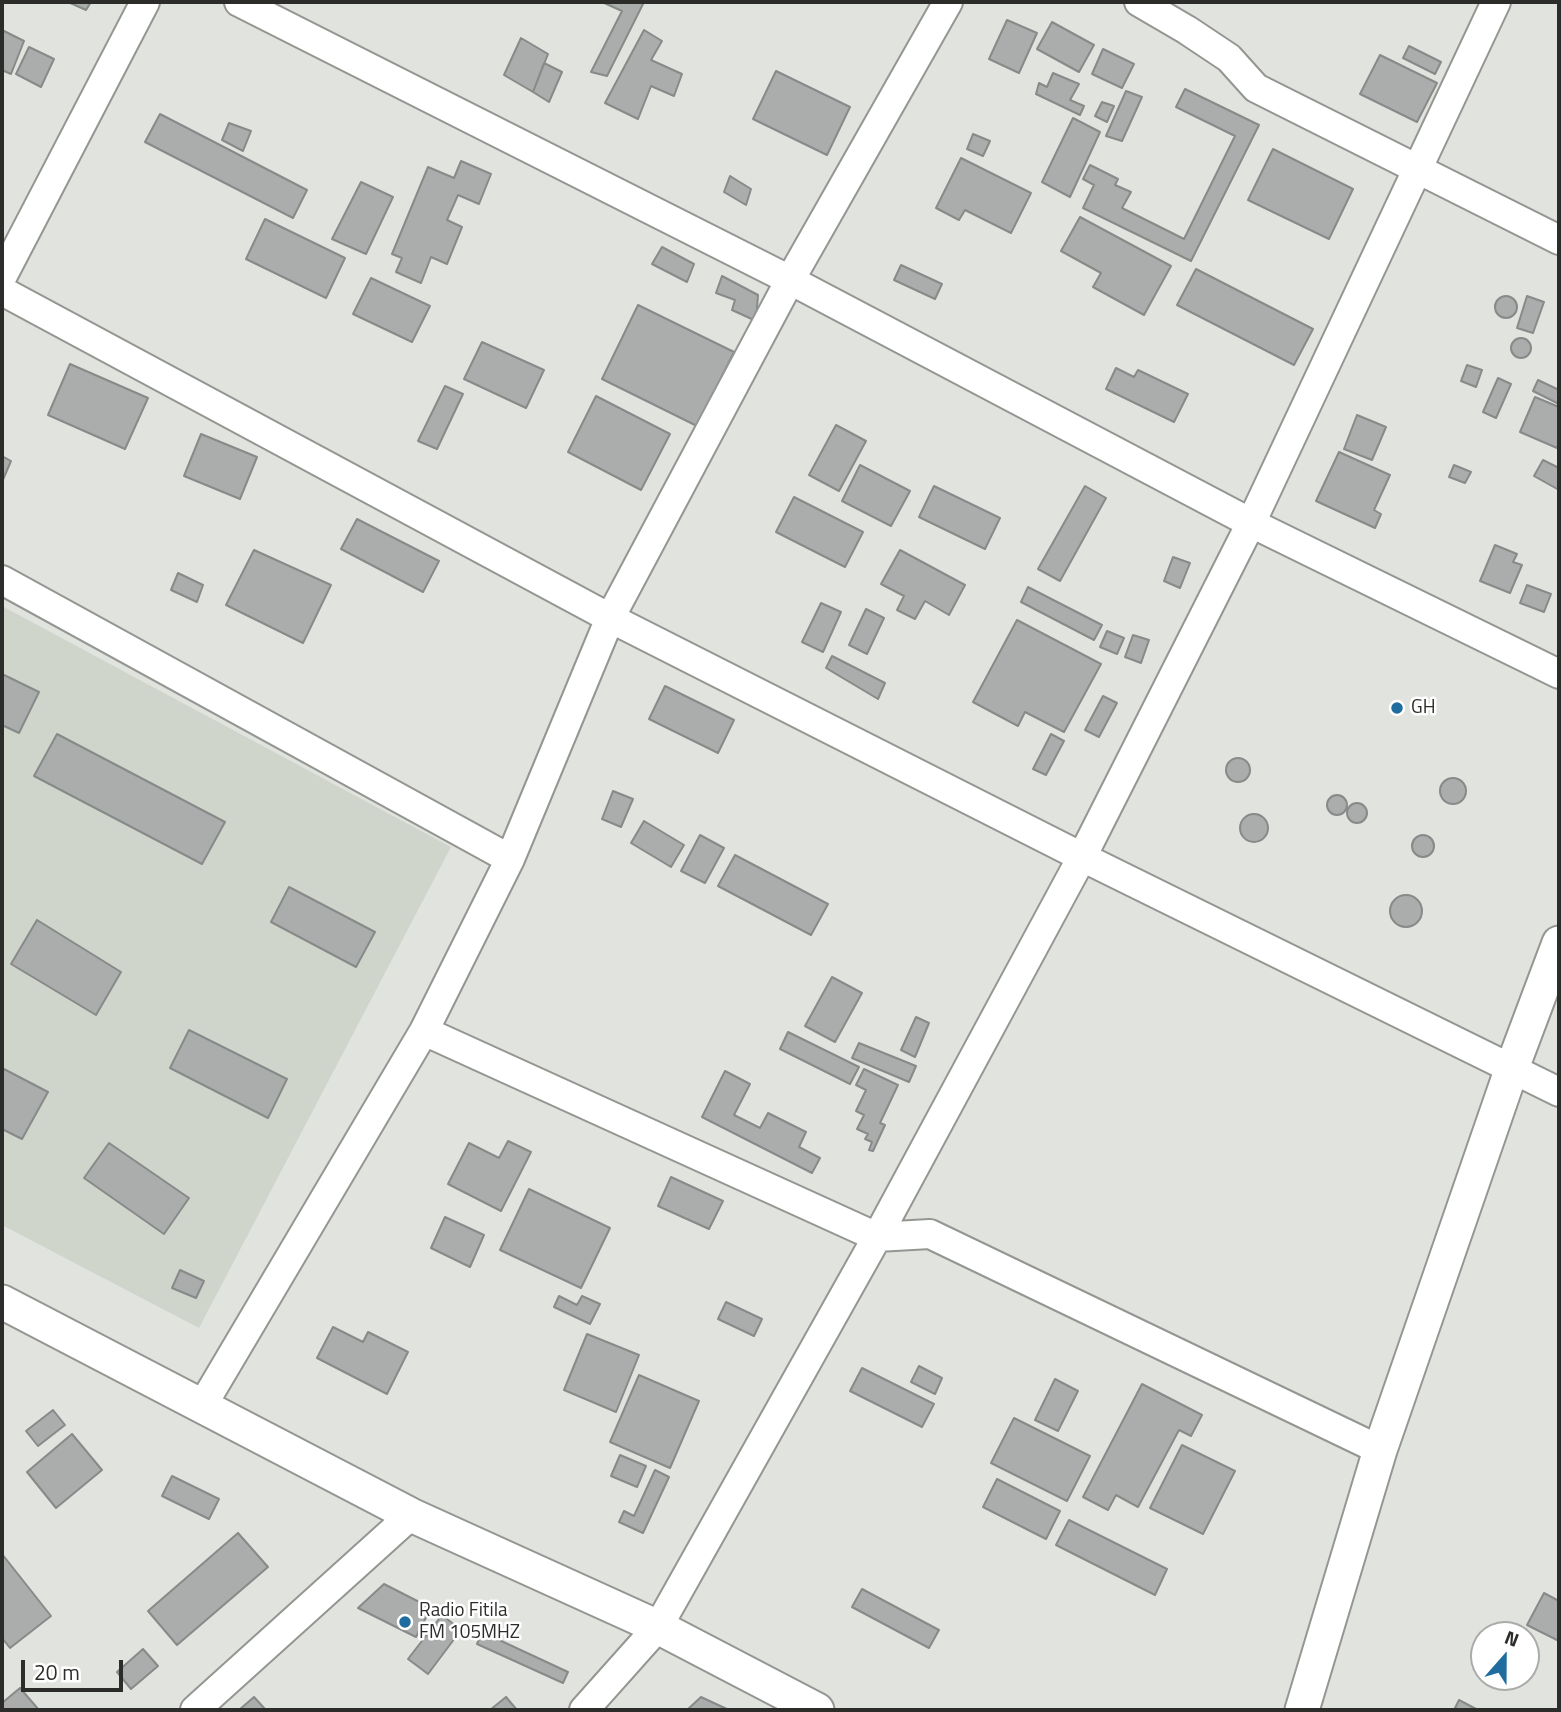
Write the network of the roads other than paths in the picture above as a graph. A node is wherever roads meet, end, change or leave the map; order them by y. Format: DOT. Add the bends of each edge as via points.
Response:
graph roads {
  1 [pos="145,2"];
  2 [pos="239,2"];
  3 [pos="948,2"];
  4 [pos="1139,2"];
  5 [pos="1496,2"];
  6 [pos="1418,171"];
  7 [pos="1559,240"];
  8 [pos="2,276"];
  9 [pos="790,281"];
  10 [pos="2,291"];
  11 [pos="1251,523"];
  12 [pos="2,580"];
  13 [pos="610,618"];
  14 [pos="1559,674"];
  15 [pos="1082,857"];
  16 [pos="510,859"];
  17 [pos="1559,943"];
  18 [pos="424,1031"];
  19 [pos="1512,1068"];
  20 [pos="1559,1093"];
  21 [pos="877,1237"];
  22 [pos="2,1301"];
  23 [pos="202,1406"];
  24 [pos="1380,1450"];
  25 [pos="411,1515"];
  26 [pos="658,1628"];
  27 [pos="195,1710"];
  28 [pos="584,1710"];
  29 [pos="817,1710"];
  30 [pos="1302,1710"];
  1 -- 8 [label="street"];
  2 -- 9 [label="street"];
  3 -- 9 [label="street"];
  4 -- 6 [label="street" via="1228,58 1256,88"];
  5 -- 6 [label="street"];
  6 -- 7 [label="street"];
  6 -- 11 [label="street"];
  9 -- 11 [label="street"];
  9 -- 13 [label="street"];
  10 -- 13 [label="street"];
  11 -- 14 [label="street"];
  11 -- 15 [label="street"];
  12 -- 16 [label="street"];
  13 -- 15 [label="street"];
  13 -- 16 [label="street"];
  15 -- 19 [label="street"];
  15 -- 21 [label="street"];
  16 -- 18 [label="street"];
  17 -- 19 [label="street"];
  18 -- 21 [label="street"];
  18 -- 23 [label="street"];
  19 -- 20 [label="street"];
  19 -- 24 [label="street"];
  21 -- 24 [label="street" via="930,1234"];
  21 -- 26 [label="street"];
  22 -- 23 [label="street"];
  23 -- 25 [label="street"];
  24 -- 30 [label="street"];
  25 -- 26 [label="street"];
  25 -- 27 [label="street"];
  26 -- 28 [label="street"];
  26 -- 29 [label="street"];
}
